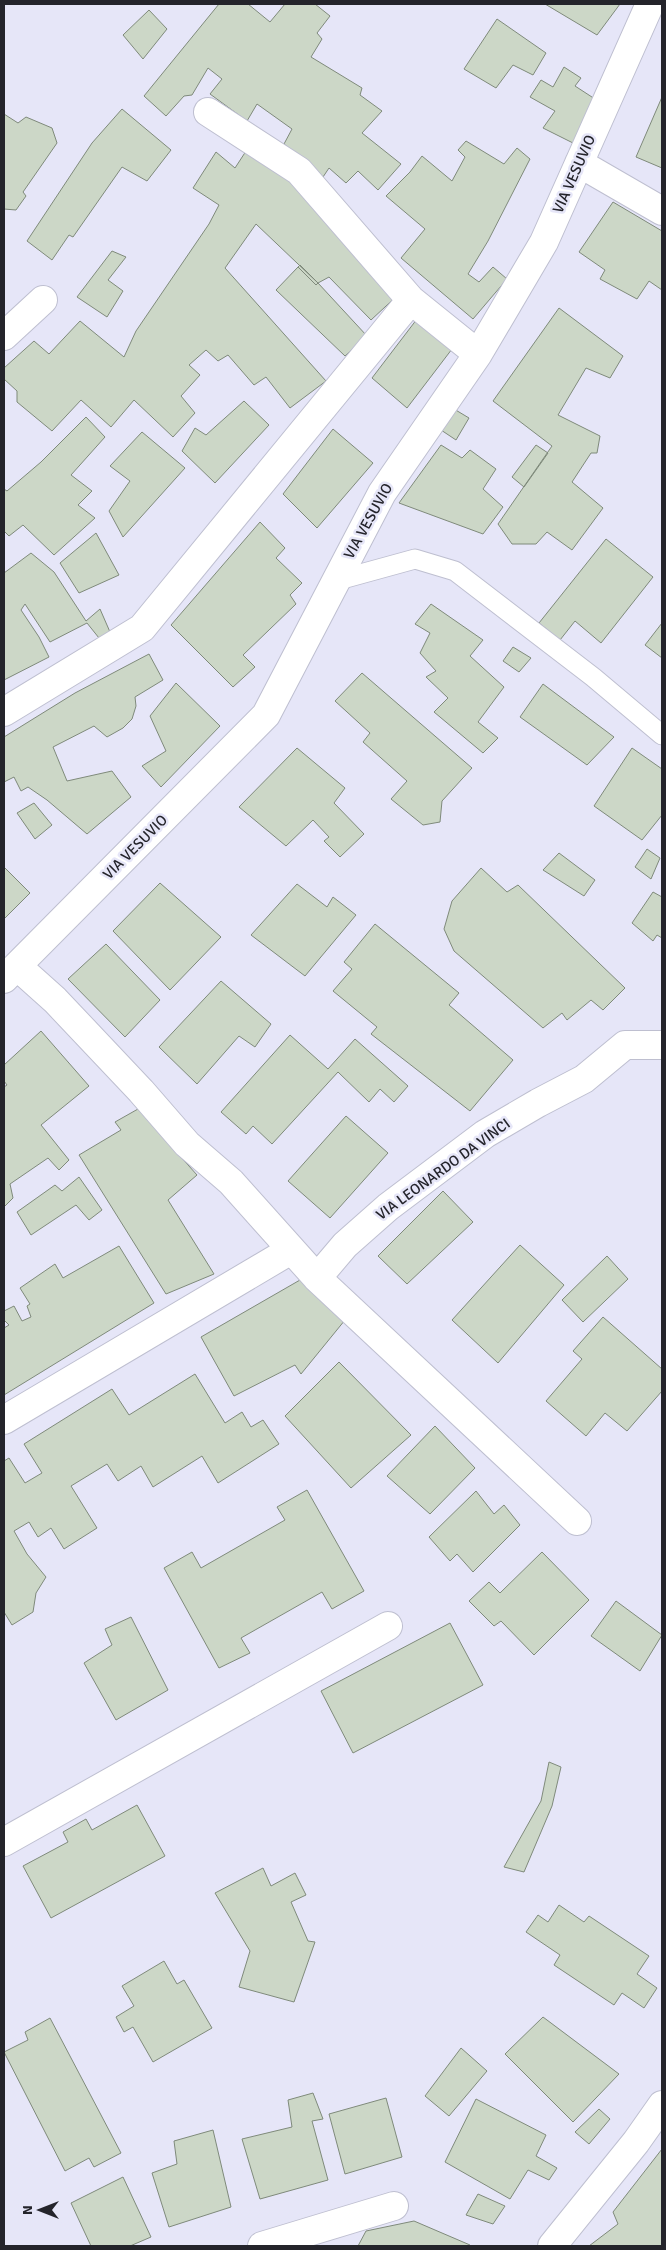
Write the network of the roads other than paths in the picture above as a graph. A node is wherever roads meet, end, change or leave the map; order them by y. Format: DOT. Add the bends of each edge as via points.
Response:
graph roads {
  1 [pos="650,4"];
  2 [pos="208,112"];
  3 [pos="579,163"];
  4 [pos="662,211"];
  5 [pos="43,300"];
  6 [pos="410,300"];
  7 [pos="4,336"];
  8 [pos="478,354"];
  9 [pos="335,581"];
  10 [pos="4,712"];
  11 [pos="662,735"];
  12 [pos="10,973"];
  13 [pos="662,1045"];
  14 [pos="291,1250"];
  15 [pos="318,1278"];
  16 [pos="4,1420"];
  17 [pos="577,1521"];
  18 [pos="388,1626"];
  19 [pos="4,1842"];
  20 [pos="662,2105"];
  21 [pos="394,2206"];
  22 [pos="262,2246"];
  23 [pos="552,2246"];
  1 -- 3 [label="street, VIA VESUVIO"];
  2 -- 6 [label="street" via="299,171"];
  3 -- 4 [label="street"];
  3 -- 8 [label="street, VIA VESUVIO" via="544,242"];
  5 -- 7 [label="street"];
  6 -- 8 [label="street"];
  6 -- 10 [label="street" via="142,628"];
  8 -- 9 [label="street, VIA VESUVIO" via="382,493"];
  9 -- 11 [label="lane" via="415,559 455,571 593,677"];
  9 -- 12 [label="street, VIA VESUVIO" via="266,715"];
  12 -- 14 [label="street" via="55,1000 141,1090 187,1144 231,1182"];
  13 -- 15 [label="street, VIA LEONARDO DA VINCI" via="625,1045 584,1079 485,1134 388,1207 345,1245"];
  14 -- 15 [label="street"];
  14 -- 16 [label="street"];
  15 -- 17 [label="street"];
  18 -- 19 [label="street"];
  20 -- 23 [label="street"];
  21 -- 22 [label="street"];
}
